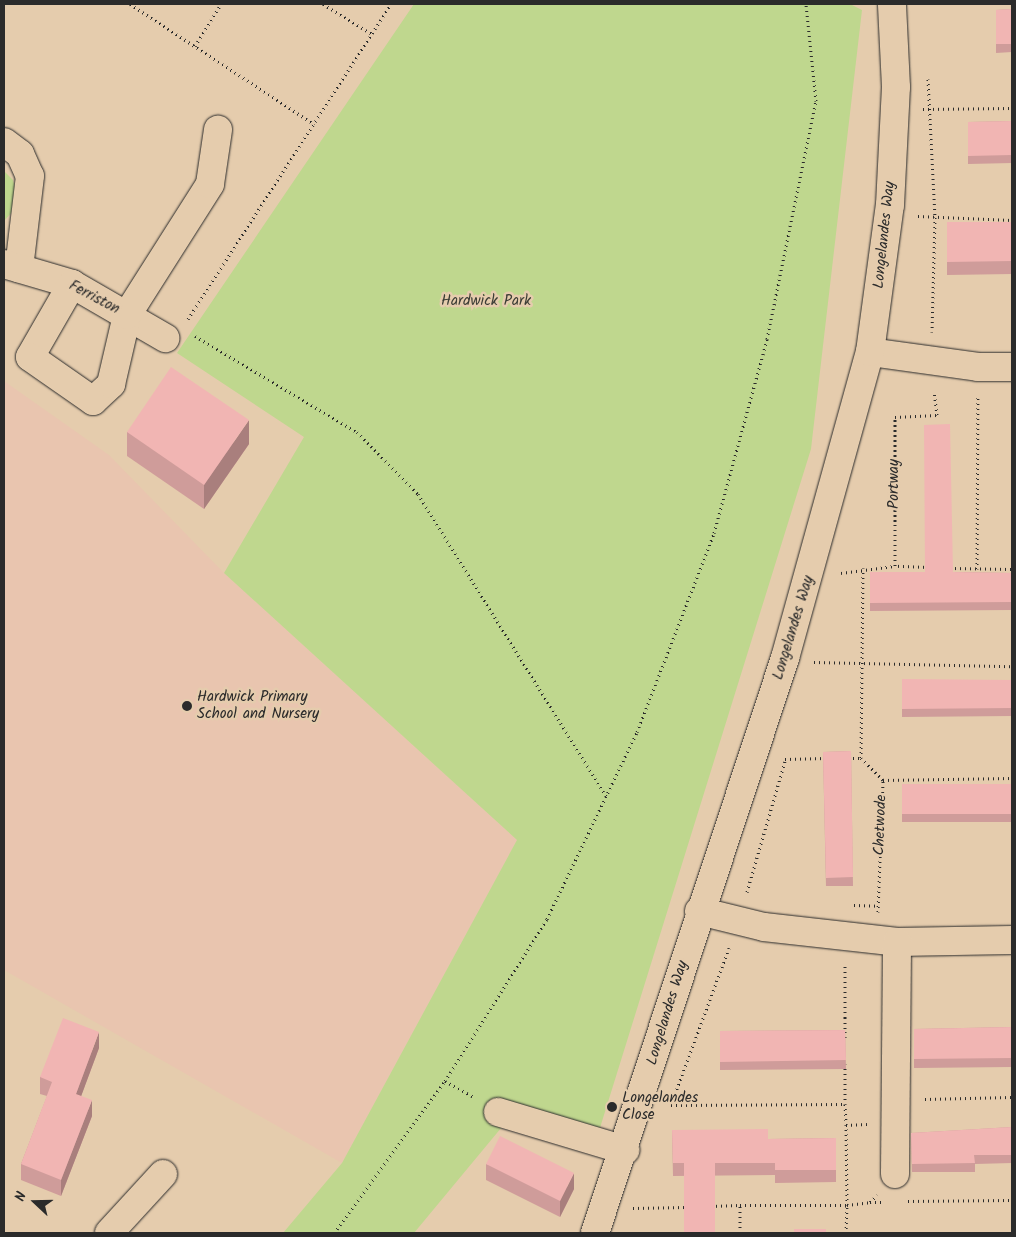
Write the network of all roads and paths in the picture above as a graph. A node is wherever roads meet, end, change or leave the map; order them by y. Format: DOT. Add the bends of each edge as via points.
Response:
graph roads {
  1 [pos="130,4"];
  2 [pos="221,4"];
  3 [pos="323,4"];
  4 [pos="391,4"];
  5 [pos="806,4"];
  6 [pos="892,4"];
  7 [pos="372,34"];
  8 [pos="195,46"];
  9 [pos="927,70"];
  10 [pos="1012,108"];
  11 [pos="931,109"];
  12 [pos="314,124"];
  13 [pos="218,130"];
  14 [pos="4,142"];
  15 [pos="935,216"];
  16 [pos="1012,220"];
  17 [pos="11,266"];
  18 [pos="72,284"];
  19 [pos="128,315"];
  20 [pos="174,333"];
  21 [pos="870,352"];
  22 [pos="932,361"];
  23 [pos="978,367"];
  24 [pos="1012,368"];
  25 [pos="896,566"];
  26 [pos="864,568"];
  27 [pos="932,568"];
  28 [pos="941,568"];
  29 [pos="977,569"];
  30 [pos="1012,569"];
  31 [pos="839,579"];
  32 [pos="817,653"];
  33 [pos="814,662"];
  34 [pos="862,664"];
  35 [pos="1012,666"];
  36 [pos="812,671"];
  37 [pos="788,750"];
  38 [pos="833,758"];
  39 [pos="842,758"];
  40 [pos="861,758"];
  41 [pos="785,759"];
  42 [pos="1012,778"];
  43 [pos="883,780"];
  44 [pos="606,796"];
  45 [pos="700,911"];
  46 [pos="739,921"];
  47 [pos="845,937"];
  48 [pos="1012,940"];
  49 [pos="887,941"];
  50 [pos="845,1047"];
  51 [pos="845,1057"];
  52 [pos="1012,1097"];
  53 [pos="845,1104"];
  54 [pos="671,1105"];
  55 [pos="896,1111"];
  56 [pos="498,1112"];
  57 [pos="667,1113"];
  58 [pos="846,1125"];
  59 [pos="625,1150"];
  60 [pos="163,1174"];
  61 [pos="895,1174"];
  62 [pos="634,1200"];
  63 [pos="1012,1200"];
  64 [pos="870,1202"];
  65 [pos="889,1202"];
  66 [pos="899,1202"];
  67 [pos="740,1205"];
  68 [pos="847,1205"];
  69 [pos="694,1206"];
  70 [pos="704,1206"];
  71 [pos="630,1208"];
  72 [pos="627,1217"];
  73 [pos="109,1233"];
  74 [pos="334,1233"];
  75 [pos="595,1233"];
  76 [pos="740,1233"];
  77 [pos="846,1233"];
  1 -- 8 [label="path"];
  2 -- 8 [label="path"];
  3 -- 7 [label="path"];
  4 -- 7 [label="path"];
  5 -- 44 [label="path" via="816,101 766,339 714,533 637,732"];
  6 -- 21 [label="street, Longelandes Way" via="896,87 890,205"];
  7 -- 12 [label="path"];
  8 -- 12 [label="path"];
  9 -- 11 [label="path"];
  10 -- 11 [label="path"];
  11 -- 15 [label="path"];
  12 -- 20 [label="path"];
  13 -- 19 [label="street" via="210,184"];
  14 -- 17 [label="street, Ferriston" via="20,154 30,176"];
  15 -- 16 [label="path"];
  15 -- 22 [label="path"];
  17 -- 18 [label="street, Ferriston"];
  18 -- 19 [label="street, Ferriston"];
  18 -- 19 [label="street" via="30,357 93,402 111,384"];
  19 -- 20 [label="street, Ferriston"];
  20 -- 44 [label="path" via="357,432 418,494"];
  21 -- 22 [label="street"];
  21 -- 45 [label="street, Longelandes Way" via="786,658"];
  22 -- 23 [label="street"];
  22 -- 25 [label="path, Portway" via="936,415 895,417"];
  23 -- 24 [label="street"];
  23 -- 29 [label="path"];
  25 -- 26 [label="path"];
  25 -- 27 [label="path"];
  26 -- 31 [label="path" via="842,570"];
  26 -- 34 [label="path"];
  28 -- 29 [label="path"];
  29 -- 30 [label="path"];
  32 -- 33 [label="path"];
  33 -- 34 [label="path"];
  33 -- 36 [label="path"];
  34 -- 35 [label="path"];
  34 -- 40 [label="path"];
  37 -- 41 [label="path"];
  38 -- 41 [label="path"];
  39 -- 40 [label="path"];
  40 -- 43 [label="path"];
  41 -- 46 [label="path"];
  42 -- 43 [label="path, Chetwode"];
  43 -- 49 [label="path, Chetwode"];
  44 -- 74 [label="path" via="542,927 450,1074"];
  45 -- 46 [label="street"];
  45 -- 59 [label="street, Longelandes Way"];
  46 -- 47 [label="street"];
  46 -- 54 [label="path"];
  47 -- 49 [label="street"];
  47 -- 50 [label="path"];
  48 -- 49 [label="street"];
  49 -- 55 [label="street"];
  51 -- 53 [label="path"];
  52 -- 55 [label="path"];
  53 -- 54 [label="path"];
  53 -- 58 [label="path"];
  54 -- 57 [label="path"];
  55 -- 58 [label="path"];
  55 -- 61 [label="street"];
  56 -- 59 [label="street"];
  58 -- 68 [label="path"];
  59 -- 75 [label="street, Longelandes Way"];
  60 -- 73 [label="street"];
  61 -- 64 [label="path"];
  62 -- 71 [label="path"];
  63 -- 66 [label="path"];
  64 -- 65 [label="path"];
  64 -- 68 [label="path"];
  67 -- 68 [label="path"];
  67 -- 70 [label="path"];
  67 -- 76 [label="path"];
  68 -- 77 [label="path"];
  69 -- 71 [label="path"];
  71 -- 72 [label="path"];
}
